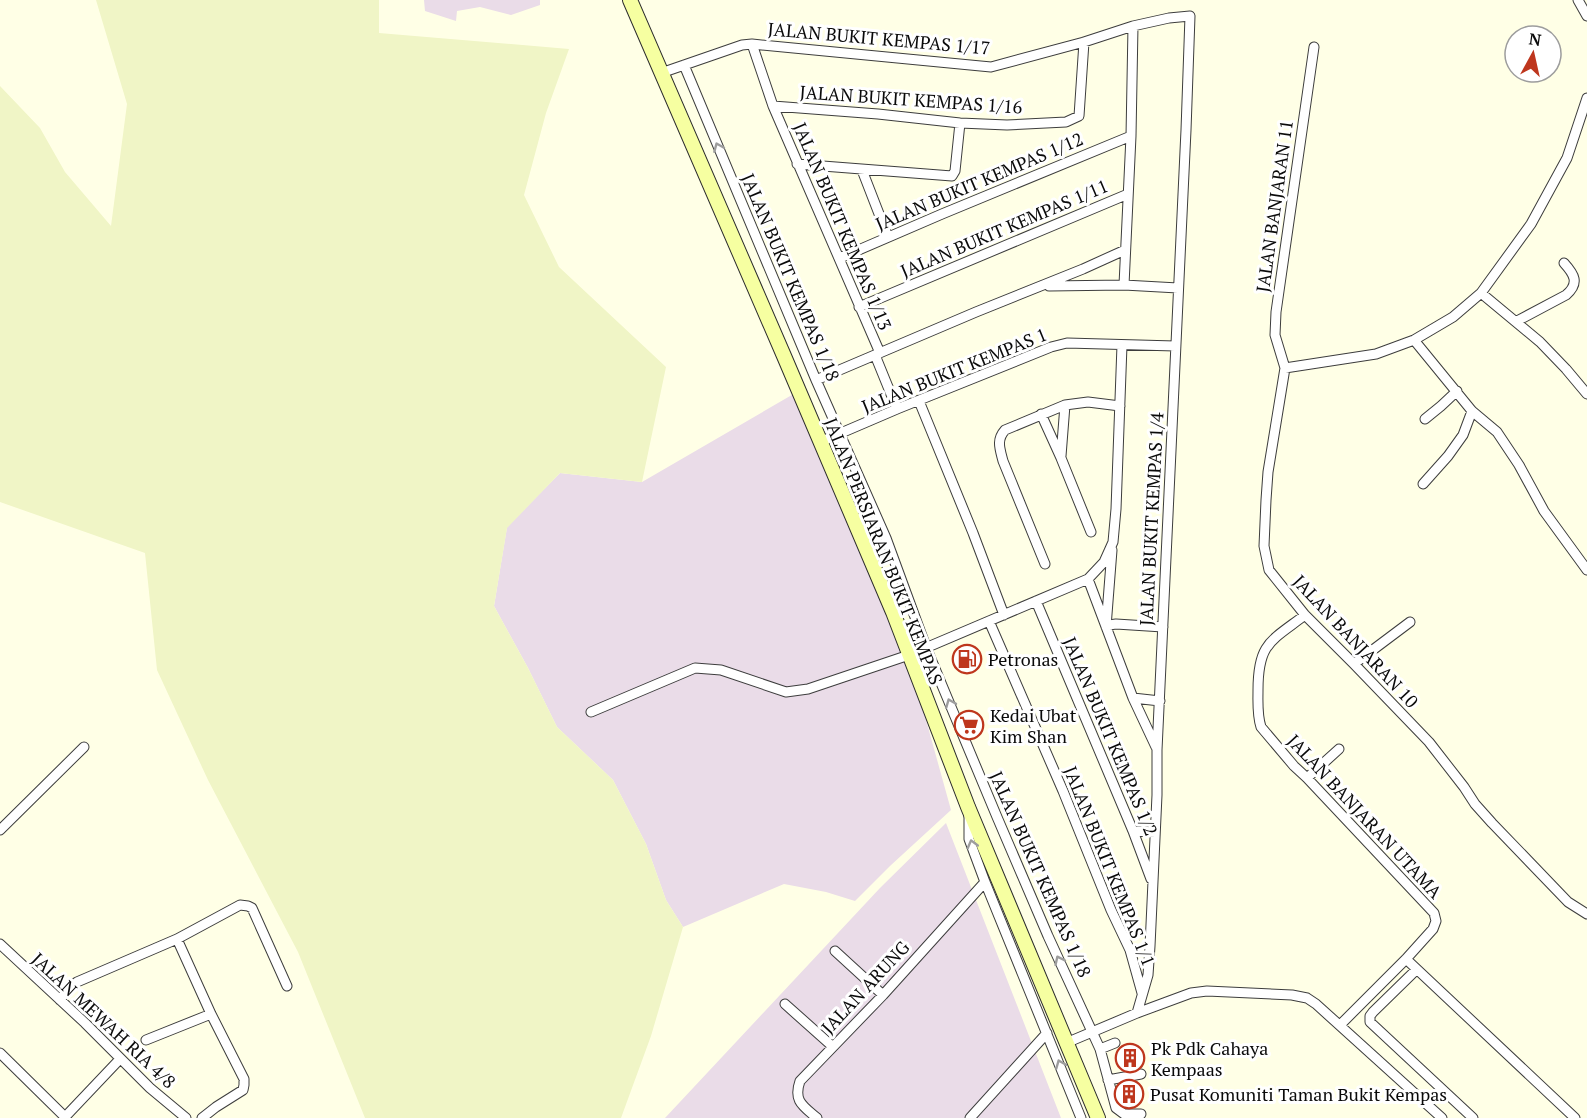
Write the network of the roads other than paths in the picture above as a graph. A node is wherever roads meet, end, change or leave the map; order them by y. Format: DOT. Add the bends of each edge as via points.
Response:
graph roads {
  1 [pos="630,0"];
  2 [pos="1578,0"];
  3 [pos="1587,16"];
  4 [pos="1133,26"];
  5 [pos="1189,26"];
  6 [pos="1084,42"];
  7 [pos="752,44"];
  8 [pos="1314,47"];
  9 [pos="684,65"];
  10 [pos="661,73"];
  11 [pos="1587,98"];
  12 [pos="772,106"];
  13 [pos="960,123"];
  14 [pos="1131,136"];
  15 [pos="797,164"];
  16 [pos="862,170"];
  17 [pos="1128,194"];
  18 [pos="888,237"];
  19 [pos="1125,250"];
  20 [pos="840,258"];
  21 [pos="1564,263"];
  22 [pos="1124,285"];
  23 [pos="1041,286"];
  24 [pos="1178,288"];
  25 [pos="1481,293"];
  26 [pos="859,307"];
  27 [pos="1517,321"];
  28 [pos="1414,340"];
  29 [pos="1122,345"];
  30 [pos="1175,346"];
  31 [pos="877,354"];
  32 [pos="1285,368"];
  33 [pos="816,380"];
  34 [pos="1457,391"];
  35 [pos="1587,394"];
  36 [pos="919,401"];
  37 [pos="1065,405"];
  38 [pos="1120,406"];
  39 [pos="897,409"];
  40 [pos="1472,411"];
  41 [pos="1041,414"];
  42 [pos="1425,418"];
  43 [pos="839,434"];
  44 [pos="820,442"];
  45 [pos="1061,458"];
  46 [pos="1423,484"];
  47 [pos="1091,532"];
  48 [pos="1113,542"];
  49 [pos="1045,564"];
  50 [pos="1587,570"];
  51 [pos="1088,579"];
  52 [pos="1036,601"];
  53 [pos="1004,615"];
  54 [pos="1305,615"];
  55 [pos="989,621"];
  56 [pos="1410,622"];
  57 [pos="1106,627"];
  58 [pos="1163,627"];
  59 [pos="926,647"];
  60 [pos="909,655"];
  61 [pos="1354,664"];
  62 [pos="1133,698"];
  63 [pos="1160,701"];
  64 [pos="591,712"];
  65 [pos="84,747"];
  66 [pos="1339,749"];
  67 [pos="1157,750"];
  68 [pos="1307,778"];
  69 [pos="968,807"];
  70 [pos="0,830"];
  71 [pos="1133,831"];
  72 [pos="1155,832"];
  73 [pos="985,882"];
  74 [pos="1153,885"];
  75 [pos="1586,914"];
  76 [pos="177,939"];
  77 [pos="0,944"];
  78 [pos="1150,946"];
  79 [pos="1130,950"];
  80 [pos="835,951"];
  81 [pos="1406,959"];
  82 [pos="1416,970"];
  83 [pos="287,986"];
  84 [pos="1142,993"];
  85 [pos="883,995"];
  86 [pos="60,1000"];
  87 [pos="784,1004"];
  88 [pos="1137,1013"];
  89 [pos="212,1014"];
  90 [pos="1340,1025"];
  91 [pos="1093,1032"];
  92 [pos="1047,1033"];
  93 [pos="146,1040"];
  94 [pos="1066,1042"];
  95 [pos="1114,1043"];
  96 [pos="832,1046"];
  97 [pos="1100,1049"];
  98 [pos="0,1053"];
  99 [pos="120,1059"];
  100 [pos="1141,1074"];
  101 [pos="1108,1080"];
  102 [pos="1141,1114"];
  103 [pos="65,1118"];
  104 [pos="186,1118"];
  105 [pos="202,1118"];
  106 [pos="817,1118"];
  107 [pos="970,1118"];
  108 [pos="1082,1118"];
  109 [pos="1098,1118"];
  110 [pos="1442,1118"];
  111 [pos="1473,1118"];
  112 [pos="1575,1118"];
  1 -- 10 [label="street, JALAN PERSIARAN BUKIT KEMPAS"];
  2 -- 3 [label="street"];
  4 -- 5 [label="street, JALAN BUKIT KEMPAS 1/17" via="1190,16"];
  4 -- 6 [label="street, JALAN BUKIT KEMPAS 1/17"];
  4 -- 14 [label="street"];
  5 -- 24 [label="street, JALAN BUKIT KEMPAS 1/4"];
  6 -- 7 [label="street, JALAN BUKIT KEMPAS 1/17" via="991,67"];
  6 -- 13 [label="street, JALAN BUKIT KEMPAS 1/16" via="1079,116 1073,120 1007,125"];
  7 -- 9 [label="street, JALAN BUKIT KEMPAS 1/17"];
  7 -- 12 [label="street, JALAN BUKIT KEMPAS 1/13"];
  8 -- 32 [label="street, JALAN BANJARAN 11" via="1276,312 1275,335"];
  9 -- 10 [label="street, JALAN BUKIT KEMPAS 1/17"];
  33 -- 9 [label="street, JALAN BUKIT KEMPAS 1/18, one-way"];
  10 -- 44 [label="street, JALAN PERSIARAN BUKIT KEMPAS"];
  11 -- 25 [label="street" via="1567,158 1531,224"];
  12 -- 13 [label="street, JALAN BUKIT KEMPAS 1/16"];
  12 -- 15 [label="street, JALAN BUKIT KEMPAS 1/13"];
  13 -- 16 [label="street" via="952,176"];
  14 -- 17 [label="street"];
  14 -- 18 [label="street, JALAN BUKIT KEMPAS 1/12"];
  15 -- 16 [label="street"];
  15 -- 20 [label="street, JALAN BUKIT KEMPAS 1/13"];
  16 -- 18 [label="street"];
  17 -- 19 [label="street"];
  17 -- 26 [label="street, JALAN BUKIT KEMPAS 1/11"];
  18 -- 20 [label="street, JALAN BUKIT KEMPAS 1/12"];
  19 -- 22 [label="street"];
  19 -- 23 [label="street"];
  20 -- 26 [label="street, JALAN BUKIT KEMPAS 1/13"];
  21 -- 27 [label="street" via="1573,275 1573,289"];
  22 -- 23 [label="street"];
  22 -- 24 [label="street"];
  23 -- 31 [label="street"];
  24 -- 30 [label="street, JALAN BUKIT KEMPAS 1/4"];
  25 -- 27 [label="street"];
  25 -- 28 [label="street" via="1453,317"];
  26 -- 31 [label="street, JALAN BUKIT KEMPAS 1/13"];
  27 -- 35 [label="street"];
  28 -- 32 [label="street" via="1376,354"];
  28 -- 34 [label="street"];
  29 -- 30 [label="street, JALAN BUKIT KEMPAS 1"];
  29 -- 36 [label="street, JALAN BUKIT KEMPAS 1" via="1051,346"];
  29 -- 38 [label="street"];
  30 -- 58 [label="street, JALAN BUKIT KEMPAS 1/4"];
  31 -- 33 [label="street"];
  31 -- 39 [label="street, JALAN BUKIT KEMPAS 1/13"];
  32 -- 54 [label="street, JALAN BANJARAN 10" via="1268,472 1264,546 1269,570"];
  33 -- 43 [label="street, JALAN BUKIT KEMPAS 1/18"];
  34 -- 40 [label="street"];
  34 -- 42 [label="street"];
  36 -- 39 [label="street, JALAN BUKIT KEMPAS 1"];
  36 -- 53 [label="street"];
  37 -- 38 [label="street" via="1088,402"];
  37 -- 41 [label="street"];
  37 -- 45 [label="street"];
  38 -- 48 [label="street"];
  39 -- 43 [label="street, JALAN BUKIT KEMPAS 1"];
  40 -- 46 [label="street" via="1463,435"];
  40 -- 50 [label="street" via="1497,432 1544,511"];
  41 -- 45 [label="street"];
  41 -- 49 [label="street" via="1005,430 999,444"];
  43 -- 44 [label="street, JALAN BUKIT KEMPAS 1"];
  43 -- 59 [label="street, JALAN BUKIT KEMPAS 1/18" via="886,538"];
  44 -- 60 [label="street, JALAN PERSIARAN BUKIT KEMPAS"];
  45 -- 47 [label="street"];
  48 -- 51 [label="street" via="1104,562"];
  48 -- 57 [label="street"];
  51 -- 52 [label="street"];
  51 -- 57 [label="street"];
  52 -- 53 [label="street"];
  52 -- 71 [label="street, JALAN BUKIT KEMPAS 1/2"];
  53 -- 55 [label="street"];
  54 -- 61 [label="street, JALAN BANJARAN 10"];
  54 -- 68 [label="street, JALAN BANJARAN UTAMA" via="1263,651 1258,697 1261,727"];
  55 -- 59 [label="street"];
  55 -- 79 [label="street, JALAN BUKIT KEMPAS 1/1"];
  56 -- 61 [label="street"];
  57 -- 58 [label="street"];
  57 -- 62 [label="street"];
  58 -- 63 [label="street, JALAN BUKIT KEMPAS 1/4"];
  59 -- 60 [label="street"];
  91 -- 59 [label="street, JALAN BUKIT KEMPAS 1/18, one-way" via="1038,914"];
  60 -- 64 [label="street" via="808,689 786,692 721,670 695,668"];
  60 -- 69 [label="street, JALAN PERSIARAN BUKIT KEMPAS"];
  61 -- 75 [label="street, JALAN BANJARAN 10" via="1429,742 1492,823 1568,902"];
  62 -- 63 [label="street"];
  62 -- 67 [label="street"];
  63 -- 67 [label="street, JALAN BUKIT KEMPAS 1/4"];
  65 -- 70 [label="street"];
  66 -- 68 [label="street"];
  67 -- 72 [label="street, JALAN BUKIT KEMPAS 1/4"];
  68 -- 81 [label="street, JALAN BANJARAN UTAMA" via="1434,913 1433,928"];
  73 -- 69 [label="street, one-way" via="969,839"];
  69 -- 94 [label="street, JALAN PERSIARAN BUKIT KEMPAS"];
  71 -- 72 [label="street"];
  71 -- 74 [label="street, JALAN BUKIT KEMPAS 1/2"];
  72 -- 74 [label="street, JALAN BUKIT KEMPAS 1/4"];
  73 -- 85 [label="street, JALAN ARUNG"];
  73 -- 92 [label="street"];
  74 -- 78 [label="street, JALAN BUKIT KEMPAS 1/4"];
  76 -- 83 [label="street" via="240,906 252,908"];
  76 -- 86 [label="street" via="77,982"];
  76 -- 89 [label="street"];
  77 -- 86 [label="street, JALAN MEWAH RIA 4/8"];
  78 -- 79 [label="street"];
  78 -- 84 [label="street, JALAN BUKIT KEMPAS 1/4"];
  79 -- 84 [label="street, JALAN BUKIT KEMPAS 1/1"];
  80 -- 85 [label="street"];
  81 -- 82 [label="street"];
  81 -- 90 [label="street, JALAN BANJARAN UTAMA"];
  82 -- 111 [label="street" via="1373,1012 1370,1022"];
  82 -- 112 [label="street"];
  84 -- 88 [label="street, JALAN BUKIT KEMPAS 1/4"];
  85 -- 96 [label="street, JALAN ARUNG"];
  86 -- 99 [label="street, JALAN MEWAH RIA 4/8"];
  87 -- 96 [label="street"];
  88 -- 90 [label="street" via="1207,990 1292,995 1307,998"];
  88 -- 91 [label="street"];
  89 -- 93 [label="street"];
  89 -- 105 [label="street" via="244,1085 243,1090"];
  90 -- 110 [label="street"];
  91 -- 94 [label="street"];
  91 -- 97 [label="street, JALAN BUKIT KEMPAS 1/18"];
  92 -- 107 [label="street"];
  108 -- 92 [label="street, one-way"];
  94 -- 109 [label="street, JALAN PERSIARAN BUKIT KEMPAS"];
  95 -- 97 [label="street"];
  96 -- 106 [label="street, JALAN ARUNG" via="800,1081 797,1090 801,1104"];
  97 -- 101 [label="street, JALAN BUKIT KEMPAS 1/18"];
  98 -- 103 [label="street"];
  99 -- 103 [label="street"];
  99 -- 104 [label="street, JALAN MEWAH RIA 4/8"];
  100 -- 101 [label="street"];
  101 -- 102 [label="street, JALAN BUKIT KEMPAS 1/18" via="1116,1108 1124,1114"];
}
